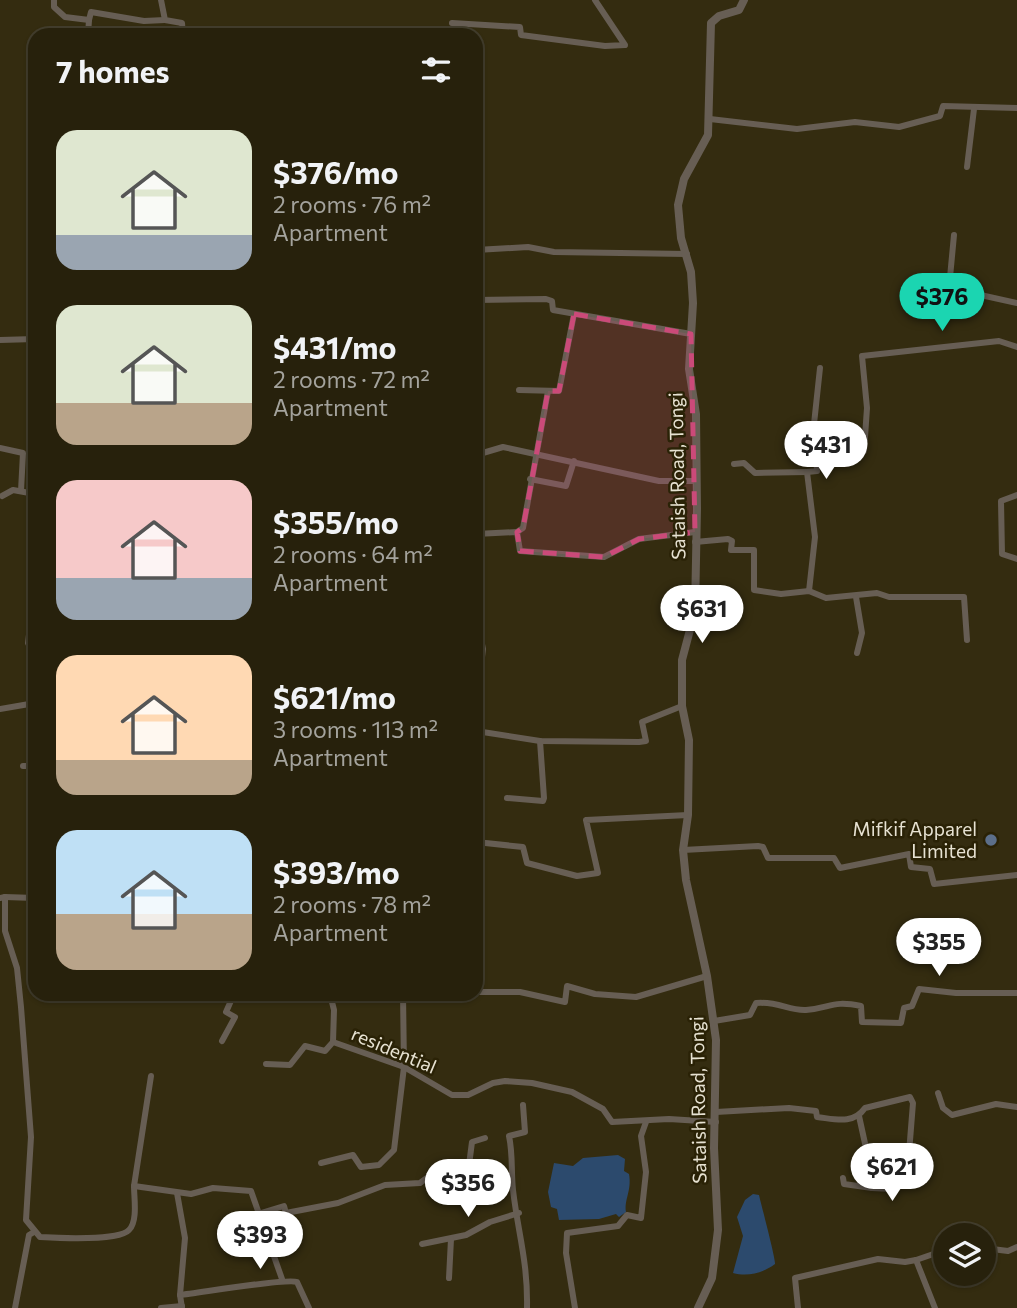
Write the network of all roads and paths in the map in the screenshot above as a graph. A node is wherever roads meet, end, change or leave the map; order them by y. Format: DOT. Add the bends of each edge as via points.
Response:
graph roads {
  1 [pos="54,0"];
  2 [pos="161,0"];
  3 [pos="596,0"];
  4 [pos="744,0"];
  5 [pos="89,20"];
  6 [pos="165,20"];
  7 [pos="452,23"];
  8 [pos="88,28"];
  9 [pos="182,28"];
  10 [pos="1017,108"];
  11 [pos="974,109"];
  12 [pos="710,119"];
  13 [pos="967,167"];
  14 [pos="954,235"];
  15 [pos="483,250"];
  16 [pos="687,254"];
  17 [pos="483,300"];
  18 [pos="1017,303"];
  19 [pos="574,314"];
  20 [pos="691,334"];
  21 [pos="28,339"];
  22 [pos="0,340"];
  23 [pos="1017,347"];
  24 [pos="820,368"];
  25 [pos="519,390"];
  26 [pos="548,391"];
  27 [pos="0,448"];
  28 [pos="483,452"];
  29 [pos="536,453"];
  30 [pos="816,456"];
  31 [pos="574,461"];
  32 [pos="734,464"];
  33 [pos="807,472"];
  34 [pos="530,479"];
  35 [pos="695,481"];
  36 [pos="21,491"];
  37 [pos="28,492"];
  38 [pos="1017,495"];
  39 [pos="2,496"];
  40 [pos="517,532"];
  41 [pos="695,532"];
  42 [pos="483,533"];
  43 [pos="695,542"];
  44 [pos="1017,559"];
  45 [pos="809,591"];
  46 [pos="856,597"];
  47 [pos="967,640"];
  48 [pos="857,653"];
  49 [pos="28,705"];
  50 [pos="682,706"];
  51 [pos="0,709"];
  52 [pos="483,732"];
  53 [pos="540,741"];
  54 [pos="23,766"];
  55 [pos="28,766"];
  56 [pos="507,798"];
  57 [pos="688,815"];
  58 [pos="483,842"];
  59 [pos="684,850"];
  60 [pos="1017,875"];
  61 [pos="3,898"];
  62 [pos="28,898"];
  63 [pos="707,976"];
  64 [pos="483,992"];
  65 [pos="1017,993"];
  66 [pos="231,1001"];
  67 [pos="332,1001"];
  68 [pos="403,1001"];
  69 [pos="714,1021"];
  70 [pos="222,1041"];
  71 [pos="333,1042"];
  72 [pos="266,1064"];
  73 [pos="404,1067"];
  74 [pos="151,1076"];
  75 [pos="939,1093"];
  76 [pos="523,1105"];
  77 [pos="1017,1107"];
  78 [pos="716,1112"];
  79 [pos="859,1116"];
  80 [pos="646,1122"];
  81 [pos="716,1122"];
  82 [pos="485,1138"];
  83 [pos="909,1153"];
  84 [pos="321,1163"];
  85 [pos="843,1178"];
  86 [pos="897,1185"];
  87 [pos="134,1186"];
  88 [pos="872,1188"];
  89 [pos="177,1193"];
  90 [pos="261,1213"];
  91 [pos="519,1213"];
  92 [pos="33,1232"];
  93 [pos="451,1239"];
  94 [pos="422,1244"];
  95 [pos="1017,1247"];
  96 [pos="996,1250"];
  97 [pos="933,1254"];
  98 [pos="916,1259"];
  99 [pos="449,1278"];
  100 [pos="282,1279"];
  101 [pos="180,1294"];
  102 [pos="182,1307"];
  103 [pos="15,1308"];
  104 [pos="161,1308"];
  105 [pos="309,1308"];
  106 [pos="527,1308"];
  107 [pos="575,1308"];
  108 [pos="697,1308"];
  109 [pos="798,1308"];
  110 [pos="935,1308"];
  1 -- 5 [label="street" via="54,7 65,17"];
  2 -- 6 [label="street"];
  3 -- 7 [label="street" via="625,45 521,35 520,27"];
  4 -- 12 [label="street, Sataish Road, Tongi" via="739,10 711,23"];
  5 -- 6 [label="street" via="91,12"];
  5 -- 8 [label="street"];
  6 -- 9 [label="street" via="182,23"];
  10 -- 11 [label="street"];
  11 -- 12 [label="street" via="943,106 940,116 899,127 855,122 797,128"];
  11 -- 13 [label="street"];
  12 -- 16 [label="street, Sataish Road, Tongi" via="705,144 684,178 678,205"];
  14 -- 18 [label="street" via="949,288"];
  15 -- 16 [label="street" via="528,247 554,252"];
  16 -- 20 [label="street, Sataish Road, Tongi" via="694,303"];
  17 -- 19 [label="street" via="546,299 552,301 553,310"];
  19 -- 20 [label="street"];
  19 -- 26 [label="street" via="559,391"];
  20 -- 35 [label="street, Sataish Road, Tongi"];
  21 -- 22 [label="street"];
  23 -- 30 [label="street" via="999,341 862,356 867,408 864,451"];
  24 -- 30 [label="street"];
  25 -- 26 [label="street"];
  26 -- 29 [label="street"];
  27 -- 36 [label="street" via="23,453"];
  28 -- 29 [label="street" via="503,447"];
  29 -- 31 [label="street"];
  29 -- 34 [label="street"];
  30 -- 33 [label="street" via="817,471"];
  31 -- 34 [label="street" via="566,486"];
  31 -- 35 [label="street" via="659,481"];
  32 -- 33 [label="street" via="744,463 755,473"];
  33 -- 45 [label="street" via="815,537"];
  34 -- 40 [label="street" via="523,528"];
  35 -- 41 [label="street, Sataish Road, Tongi"];
  36 -- 37 [label="street"];
  36 -- 39 [label="street"];
  38 -- 44 [label="street" via="1001,501 1002,554"];
  40 -- 41 [label="street" via="520,551 604,557 639,539"];
  40 -- 42 [label="street"];
  41 -- 43 [label="street, Sataish Road, Tongi"];
  43 -- 45 [label="street" via="728,539 731,550 754,550 754,590 781,594"];
  43 -- 50 [label="street, Sataish Road, Tongi" via="695,611 682,660"];
  45 -- 46 [label="street" via="826,598"];
  46 -- 47 [label="street" via="877,593 964,597"];
  46 -- 48 [label="street" via="862,633"];
  49 -- 51 [label="street"];
  50 -- 53 [label="street" via="642,722 646,741"];
  50 -- 57 [label="street, Sataish Road, Tongi" via="689,740"];
  52 -- 53 [label="street"];
  53 -- 56 [label="street" via="544,798"];
  54 -- 55 [label="street"];
  57 -- 58 [label="street" via="586,820 598,873 577,876 527,863 523,847 517,844"];
  57 -- 59 [label="street, Sataish Road, Tongi"];
  59 -- 60 [label="street" via="758,846 768,858 834,858 840,868 909,854 911,867 930,869 934,884"];
  59 -- 63 [label="street, Sataish Road, Tongi"];
  61 -- 62 [label="street"];
  61 -- 92 [label="street" via="21,1007 31,1137 26,1220"];
  63 -- 64 [label="street" via="636,997 567,986 565,1002 520,992"];
  63 -- 69 [label="street, Sataish Road, Tongi"];
  65 -- 69 [label="street" via="919,989 912,1006 904,1008 901,1023 862,1021 861,1006 840,1002 805,1010 774,1002 756,1003 750,1014"];
  66 -- 70 [label="street" via="226,1012 235,1017"];
  67 -- 71 [label="street"];
  68 -- 73 [label="street"];
  69 -- 78 [label="street, Sataish Road, Tongi"];
  71 -- 72 [label="street, residential" via="325,1051 305,1046 290,1065"];
  71 -- 73 [label="street, residential"];
  73 -- 80 [label="street, residential" via="452,1095 468,1095 493,1083 516,1080 572,1092 603,1109 612,1122"];
  73 -- 84 [label="street" via="394,1150 383,1164 361,1167 353,1156"];
  74 -- 87 [label="street"];
  75 -- 77 [label="street" via="943,1108 952,1115 996,1104"];
  76 -- 91 [label="street" via="525,1132 509,1136"];
  78 -- 79 [label="street" via="789,1108 816,1111 817,1117 846,1120"];
  78 -- 81 [label="street, Sataish Road, Tongi"];
  79 -- 83 [label="street" via="865,1108 913,1098"];
  79 -- 88 [label="street"];
  80 -- 81 [label="street, residential"];
  80 -- 107 [label="street" via="640,1136 646,1172 642,1218 627,1215 618,1226 567,1233"];
  81 -- 108 [label="street, Sataish Road, Tongi" via="716,1253 712,1278"];
  82 -- 90 [label="street" via="472,1142 469,1165 442,1170 420,1183 386,1185 338,1203 286,1213 284,1206"];
  85 -- 88 [label="street" via="848,1186"];
  86 -- 88 [label="street"];
  87 -- 89 [label="street"];
  87 -- 92 [label="street" via="134,1215 126,1233 56,1238"];
  89 -- 90 [label="street" via="197,1194 214,1188 251,1191"];
  89 -- 101 [label="street" via="185,1238"];
  90 -- 100 [label="street"];
  91 -- 93 [label="street"];
  91 -- 106 [label="street" via="527,1264"];
  92 -- 103 [label="street" via="19,1275"];
  93 -- 94 [label="street"];
  93 -- 99 [label="street"];
  95 -- 96 [label="street"];
  97 -- 98 [label="street"];
  98 -- 109 [label="street" via="878,1259 794,1278"];
  98 -- 110 [label="street"];
  100 -- 101 [label="street" via="245,1288"];
  100 -- 105 [label="street" via="297,1282"];
  101 -- 102 [label="street"];
  102 -- 104 [label="street"];
}
